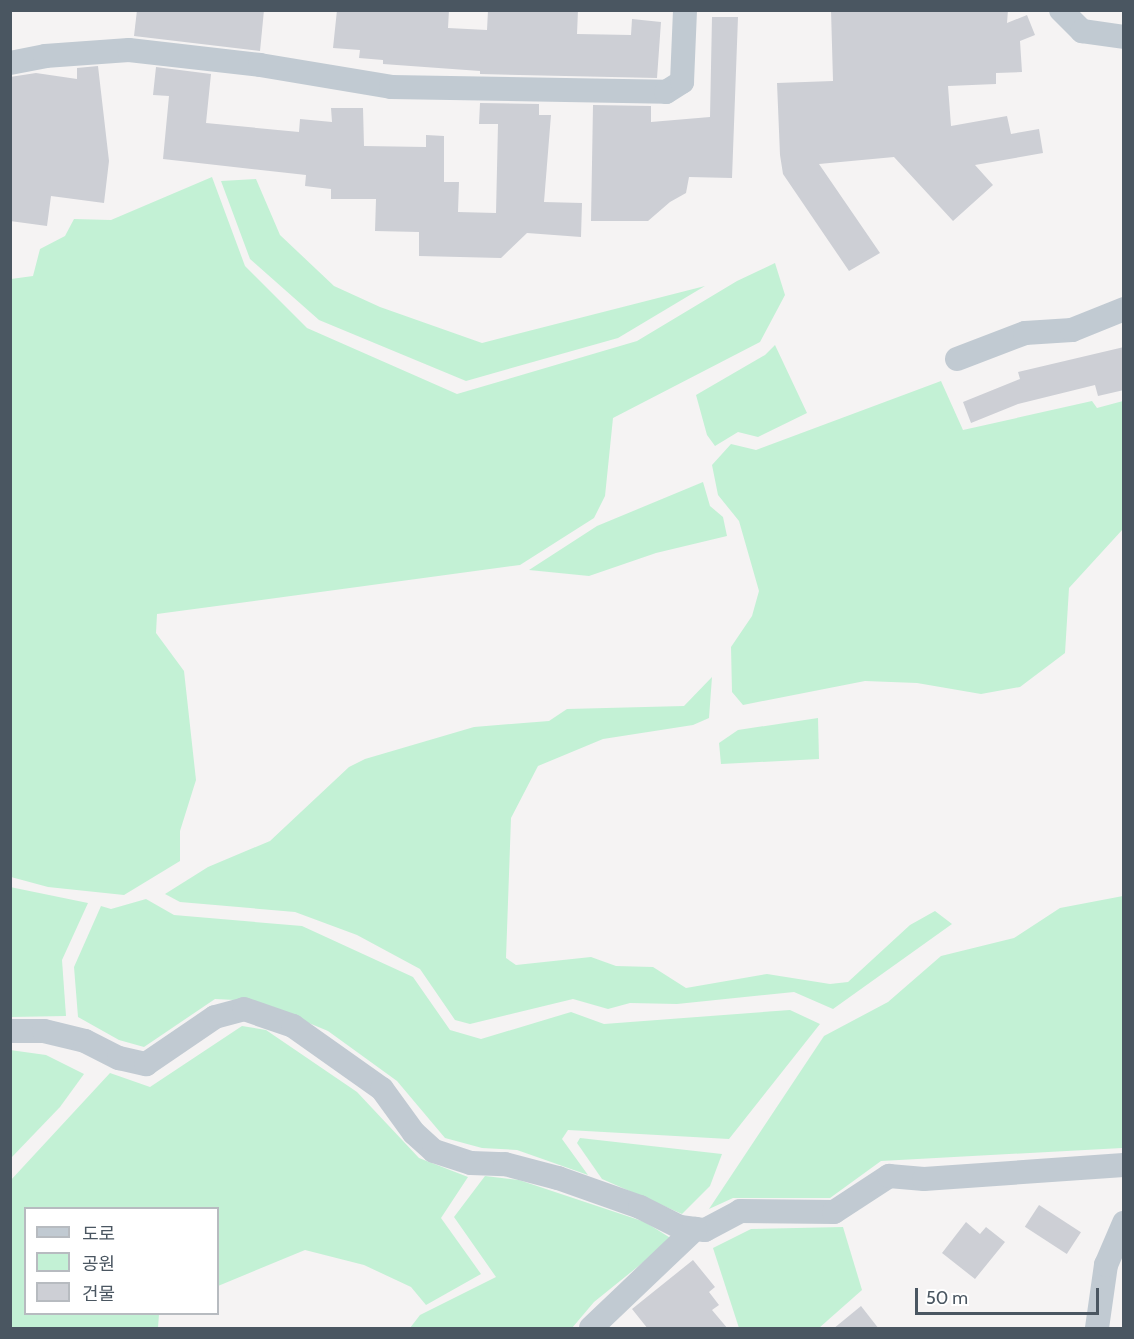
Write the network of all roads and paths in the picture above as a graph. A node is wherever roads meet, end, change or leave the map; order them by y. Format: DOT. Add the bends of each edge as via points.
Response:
graph roads {
  1 [pos="685,10"];
  2 [pos="1061,10"];
  3 [pos="1124,37"];
  4 [pos="10,63"];
  5 [pos="1124,309"];
  6 [pos="957,359"];
  7 [pos="10,1031"];
  8 [pos="1124,1165"];
  9 [pos="1124,1223"];
  10 [pos="695,1228"];
  11 [pos="591,1329"];
  12 [pos="1097,1329"];
  1 -- 4 [label="street" via="682,82 666,92 391,87 260,65 129,50 45,56"];
  2 -- 3 [label="street" via="1082,31"];
  5 -- 6 [label="street" via="1072,330 1025,333"];
  7 -- 10 [label="street" via="44,1031 85,1041 119,1058 146,1064 215,1017 244,1009 293,1026 382,1089 414,1133 434,1151 471,1163 505,1164 558,1178 640,1207 680,1227"];
  8 -- 10 [label="street" via="924,1179 889,1176 834,1212 740,1211 705,1230"];
  9 -- 12 [label="street" via="1106,1265"];
  10 -- 11 [label="street"];
}
